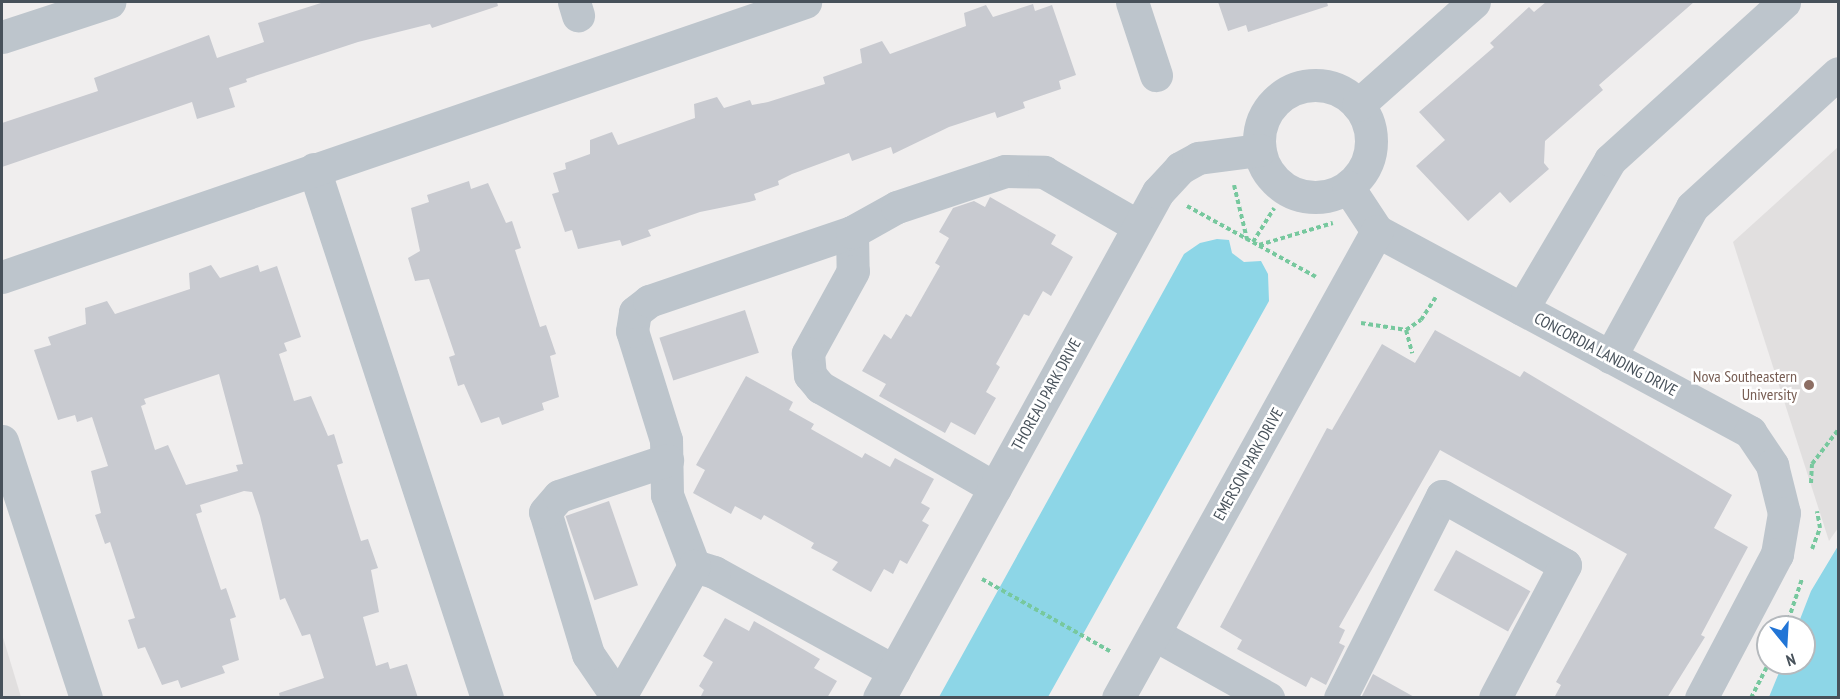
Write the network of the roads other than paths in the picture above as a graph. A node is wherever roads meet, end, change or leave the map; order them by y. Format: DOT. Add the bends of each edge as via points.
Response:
graph roads {
  1 [pos="109,2"];
  2 [pos="806,2"];
  3 [pos="1132,2"];
  4 [pos="1474,2"];
  5 [pos="1784,2"];
  6 [pos="2,38"];
  7 [pos="1839,73"];
  8 [pos="1156,75"];
  9 [pos="1358,105"];
  10 [pos="1259,150"];
  11 [pos="314,170"];
  12 [pos="1348,187"];
  13 [pos="1138,226"];
  14 [pos="1377,231"];
  15 [pos="852,232"];
  16 [pos="2,277"];
  17 [pos="1521,309"];
  18 [pos="1610,357"];
  19 [pos="2,441"];
  20 [pos="667,460"];
  21 [pos="995,488"];
  22 [pos="694,566"];
  23 [pos="1154,634"];
  24 [pos="887,684"];
  25 [pos="86,698"];
  26 [pos="487,698"];
  27 [pos="619,698"];
  28 [pos="1118,698"];
  29 [pos="1268,698"];
  30 [pos="1340,698"];
  31 [pos="1495,698"];
  32 [pos="1701,698"];
  1 -- 6 [label="street"];
  2 -- 11 [label="street"];
  3 -- 8 [label="street"];
  4 -- 9 [label="street"];
  5 -- 17 [label="street" via="1610,160"];
  7 -- 18 [label="street" via="1692,207"];
  9 -- 10 [label="street" via="1331,87 1292,91 1264,119"];
  9 -- 12 [label="street" via="1371,132 1371,148 1359,176"];
  10 -- 12 [label="street" via="1273,179 1286,190 1317,197"];
  10 -- 13 [label="street, THOREAU PARK DRIVE" via="1208,155 1180,168"];
  11 -- 16 [label="street"];
  11 -- 26 [label="street"];
  12 -- 14 [label="street, CONCORDIA LANDING DRIVE"];
  13 -- 15 [label="street" via="1044,172 1026,170 952,186 881,214"];
  13 -- 21 [label="street, THOREAU PARK DRIVE"];
  14 -- 17 [label="street, CONCORDIA LANDING DRIVE"];
  14 -- 23 [label="street, EMERSON PARK DRIVE"];
  15 -- 20 [label="street" via="649,301 635,312 632,331 664,429"];
  15 -- 21 [label="street" via="853,271 808,353 810,375 820,387"];
  17 -- 18 [label="street, CONCORDIA LANDING DRIVE"];
  18 -- 32 [label="street, CONCORDIA LANDING DRIVE" via="1750,432 1772,465 1784,513 1777,554"];
  19 -- 25 [label="street"];
  20 -- 22 [label="street" via="667,495"];
  20 -- 27 [label="street" via="559,496 545,512 588,654"];
  21 -- 24 [label="street, THOREAU PARK DRIVE"];
  22 -- 24 [label="street" via="714,572"];
  22 -- 27 [label="street"];
  23 -- 28 [label="street, EMERSON PARK DRIVE"];
  23 -- 29 [label="street"];
  30 -- 31 [label="street" via="1443,496 1565,565"];
}
